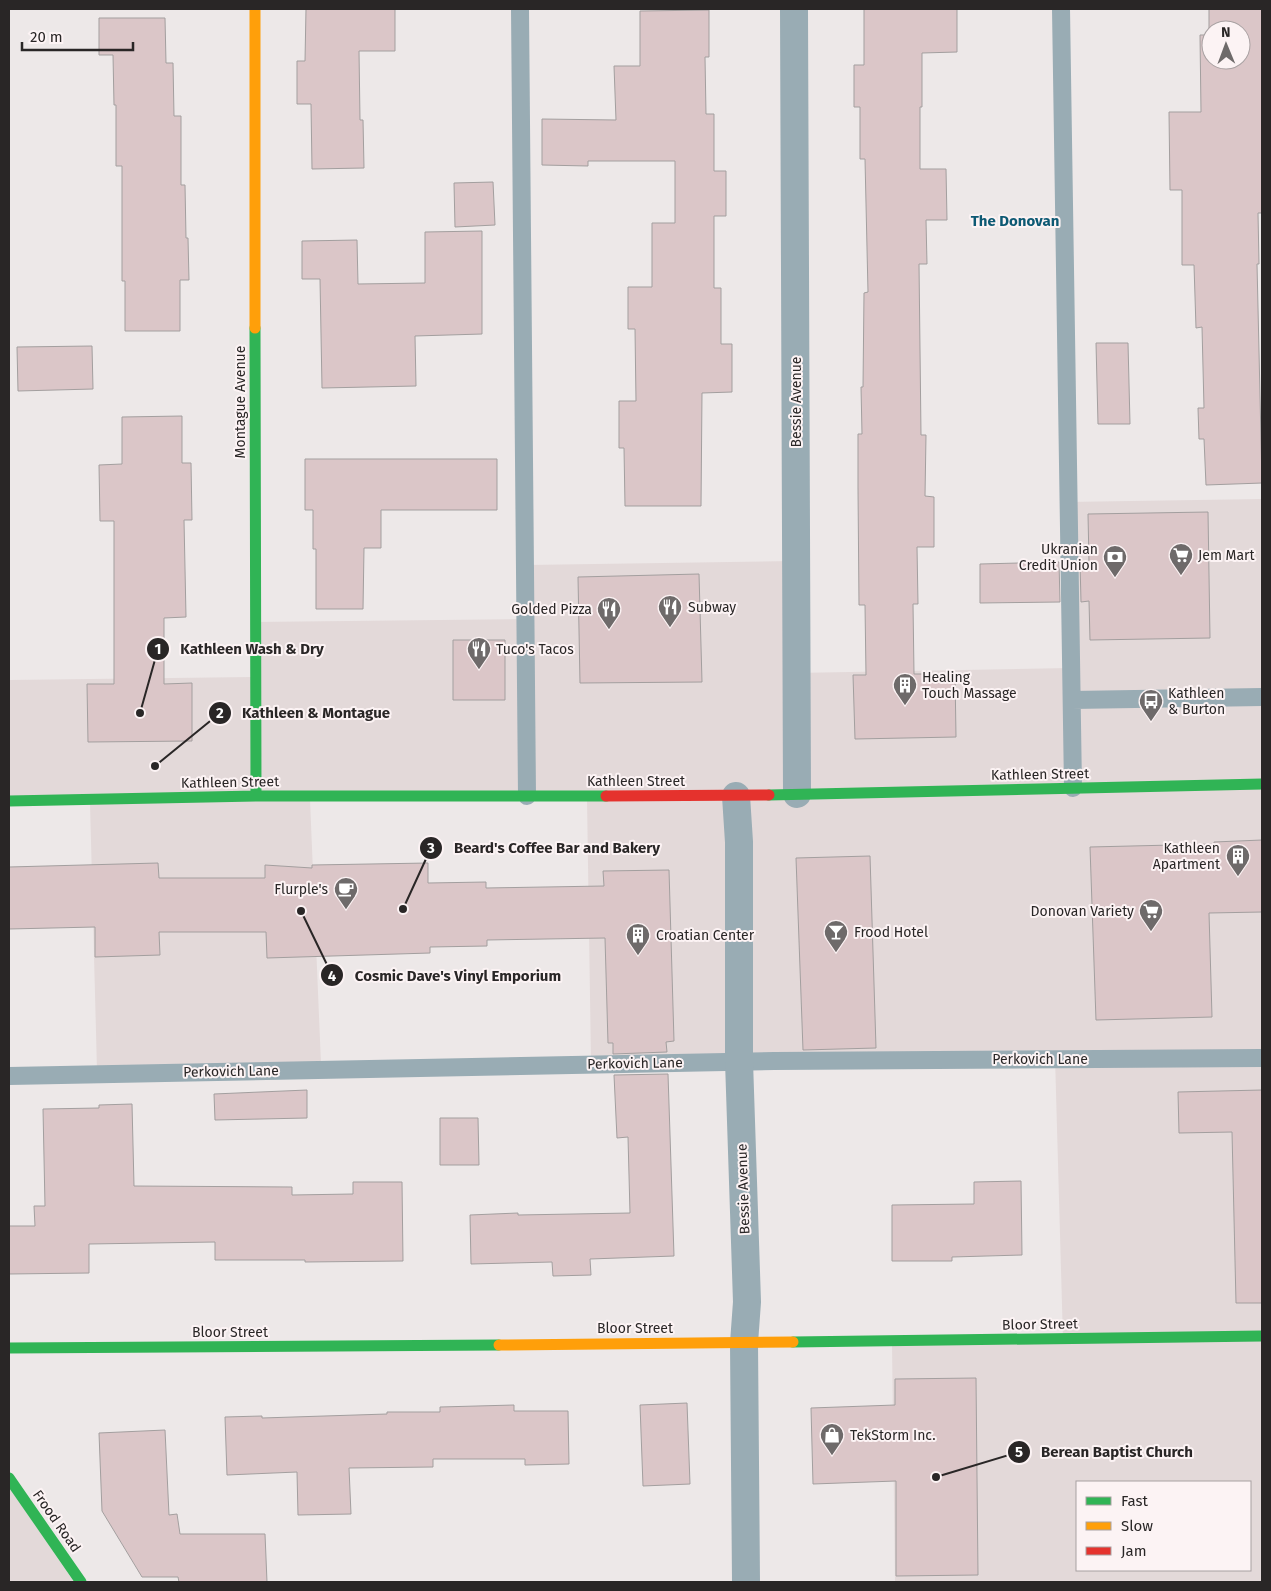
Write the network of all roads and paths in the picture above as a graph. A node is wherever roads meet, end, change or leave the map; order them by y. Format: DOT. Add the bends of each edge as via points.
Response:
graph roads {
  1 [pos="255,9"];
  2 [pos="520,9"];
  3 [pos="794,9"];
  4 [pos="1061,9"];
  5 [pos="1262,697"];
  6 [pos="1072,700"];
  7 [pos="1262,784"];
  8 [pos="1073,788"];
  9 [pos="797,794"];
  10 [pos="256,796"];
  11 [pos="527,796"];
  12 [pos="736,796"];
  13 [pos="9,801"];
  14 [pos="1262,1058"];
  15 [pos="739,1061"];
  16 [pos="9,1076"];
  17 [pos="1262,1336"];
  18 [pos="744,1342"];
  19 [pos="9,1348"];
  20 [pos="9,1478"];
  21 [pos="81,1582"];
  22 [pos="746,1582"];
  1 -- 10 [label="street, Montague Avenue"];
  2 -- 11 [label="lane"];
  3 -- 9 [label="street, Bessie Avenue"];
  4 -- 6 [label="lane"];
  5 -- 6 [label="lane"];
  6 -- 8 [label="lane"];
  7 -- 8 [label="street, Kathleen Street"];
  8 -- 9 [label="street, Kathleen Street"];
  9 -- 12 [label="street, Kathleen Street"];
  10 -- 11 [label="street, Kathleen Street"];
  10 -- 13 [label="street, Kathleen Street"];
  11 -- 12 [label="street, Kathleen Street"];
  12 -- 15 [label="street, Bessie Avenue"];
  14 -- 15 [label="lane, Perkovich Lane"];
  15 -- 16 [label="lane, Perkovich Lane"];
  15 -- 18 [label="street, Bessie Avenue" via="746,1302"];
  17 -- 18 [label="street, Bloor Street"];
  18 -- 19 [label="street, Bloor Street"];
  18 -- 22 [label="street, Bessie Avenue"];
  20 -- 21 [label="street, Frood Road"];
}
